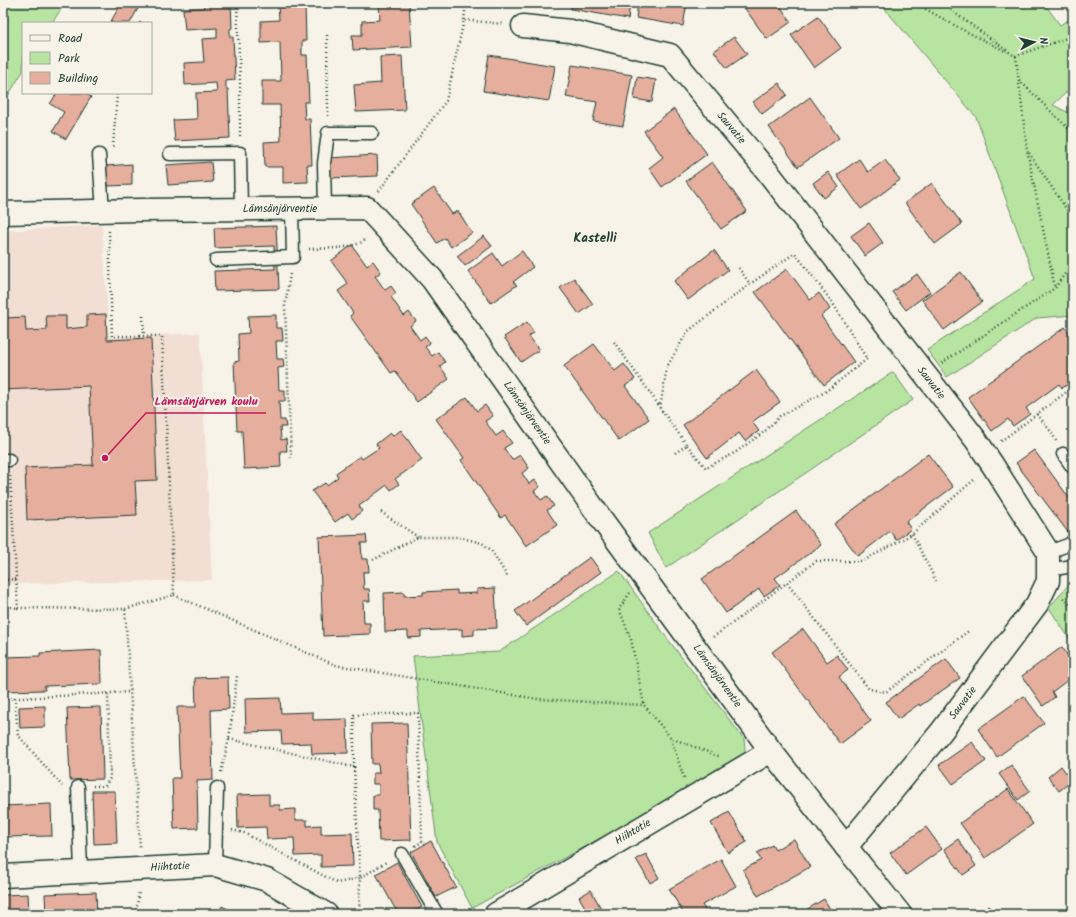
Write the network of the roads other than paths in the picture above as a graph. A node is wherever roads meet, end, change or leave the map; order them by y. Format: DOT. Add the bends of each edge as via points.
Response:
graph roads {
  1 [pos="523,26"];
  2 [pos="372,133"];
  3 [pos="170,154"];
  4 [pos="99,155"];
  5 [pos="292,208"];
  6 [pos="325,208"];
  7 [pos="241,209"];
  8 [pos="106,211"];
  9 [pos="3,213"];
  10 [pos="216,260"];
  11 [pos="1063,454"];
  12 [pos="1073,468"];
  13 [pos="1073,541"];
  14 [pos="1048,561"];
  15 [pos="1073,566"];
  16 [pos="771,751"];
  17 [pos="78,788"];
  18 [pos="218,788"];
  19 [pos="846,847"];
  20 [pos="402,854"];
  21 [pos="214,865"];
  22 [pos="81,872"];
  23 [pos="3,876"];
  24 [pos="326,914"];
  25 [pos="437,914"];
  26 [pos="496,914"];
  27 [pos="900,914"];
  1 -- 14 [label="street, Sauvatie" via="570,31 670,55 767,170 989,458"];
  2 -- 6 [label="lane" via="328,133 324,163"];
  3 -- 7 [label="lane" via="240,153"];
  4 -- 8 [label="lane"];
  5 -- 6 [label="street, Lämsänjärventie"];
  5 -- 7 [label="street, Lämsänjärventie"];
  5 -- 10 [label="lane" via="293,254"];
  6 -- 16 [label="street, Lämsänjärventie" via="367,208 432,279 597,513"];
  7 -- 8 [label="street, Lämsänjärventie"];
  8 -- 9 [label="street, Lämsänjärventie"];
  11 -- 12 [label="lane"];
  13 -- 14 [label="lane"];
  14 -- 15 [label="lane"];
  14 -- 19 [label="street, Sauvatie" via="1048,581 1037,604 941,732"];
  16 -- 19 [label="street, Lämsänjärventie"];
  16 -- 26 [label="street, Hiihtotie"];
  17 -- 22 [label="lane"];
  18 -- 21 [label="lane"];
  19 -- 27 [label="street, Lämsänjärventie"];
  20 -- 25 [label="lane"];
  21 -- 22 [label="street, Hiihtotie"];
  21 -- 24 [label="street, Hiihtotie" via="267,880"];
  22 -- 23 [label="street, Hiihtotie"];
}
